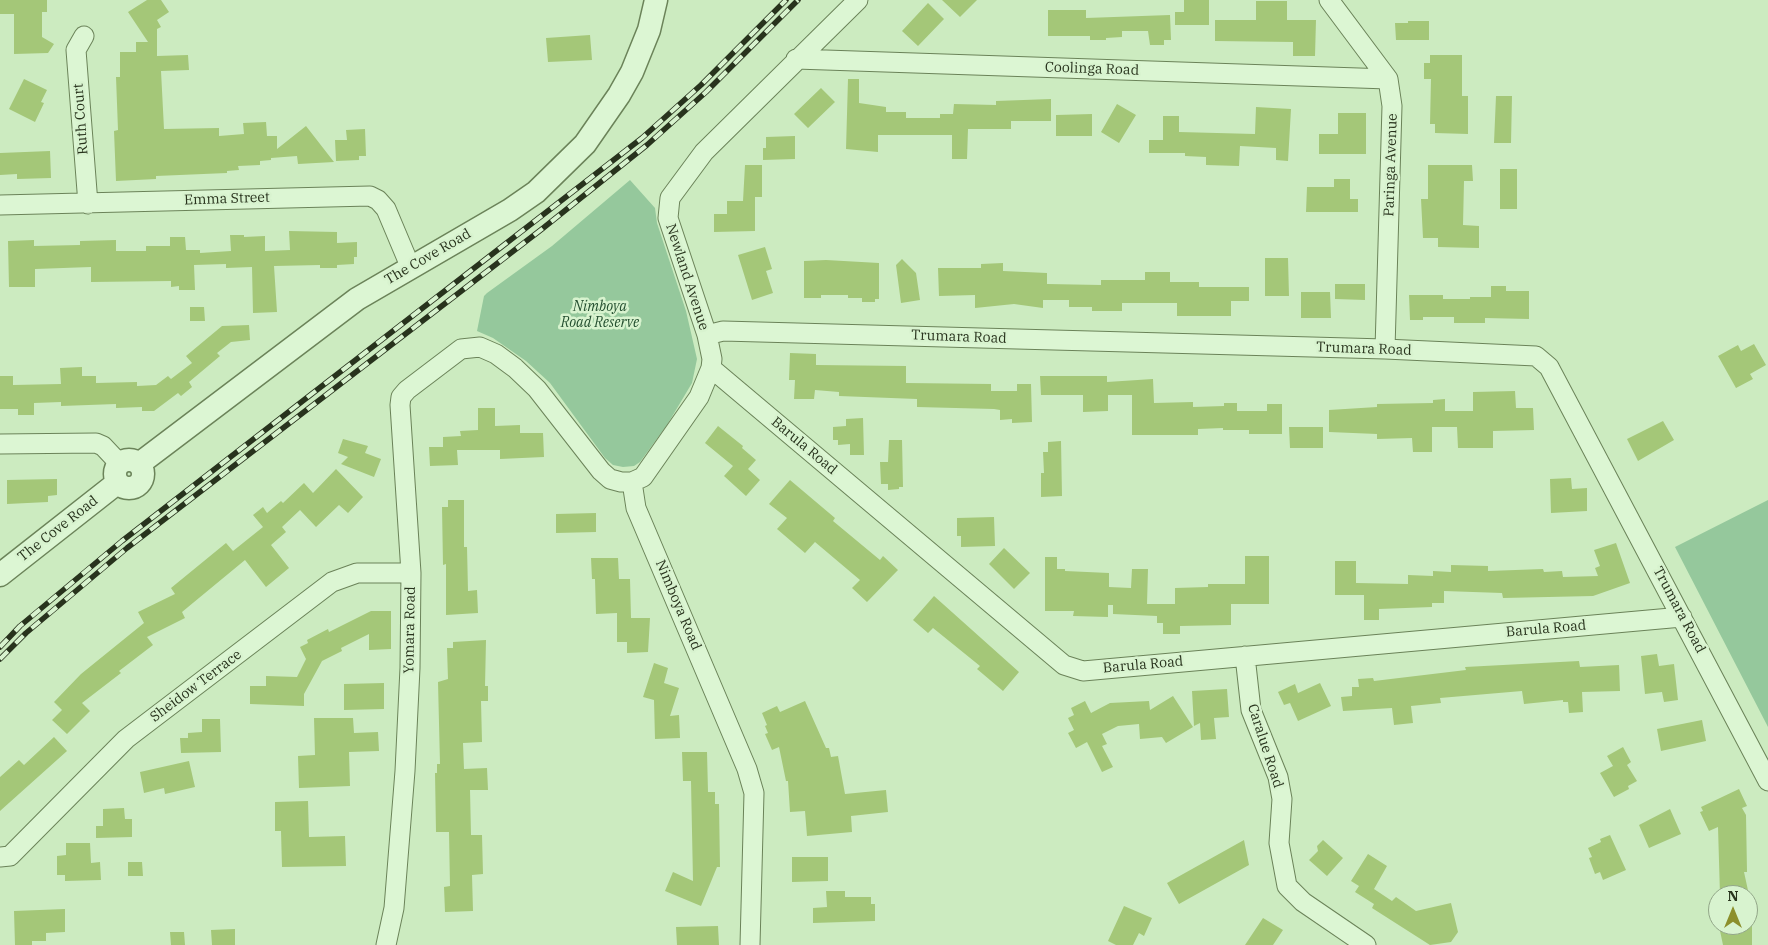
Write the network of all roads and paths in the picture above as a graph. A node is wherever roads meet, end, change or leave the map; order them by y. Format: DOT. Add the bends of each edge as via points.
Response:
graph roads {
  1 [pos="656,0"];
  2 [pos="858,0"];
  3 [pos="1329,0"];
  4 [pos="84,36"];
  5 [pos="796,59"];
  6 [pos="1388,79"];
  7 [pos="88,204"];
  8 [pos="0,205"];
  9 [pos="410,266"];
  10 [pos="707,335"];
  11 [pos="1385,349"];
  12 [pos="711,368"];
  13 [pos="0,444"];
  14 [pos="125,470"];
  15 [pos="632,482"];
  16 [pos="411,573"];
  17 [pos="0,575"];
  18 [pos="1682,617"];
  19 [pos="1245,656"];
  20 [pos="1768,781"];
  21 [pos="5,857"];
  22 [pos="386,945"];
  23 [pos="750,945"];
  24 [pos="1366,945"];
  1 -- 9 [label="street, The Cove Road" via="650,30 632,72 585,144 536,192"];
  2 -- 5 [label="street, Newland Avenue"];
  3 -- 6 [label="street, Paringa Avenue"];
  4 -- 7 [label="street, Ruth Court" via="76,50"];
  5 -- 6 [label="street, Coolinga Road"];
  5 -- 10 [label="street, Newland Avenue" via="704,152 668,204 669,225"];
  6 -- 11 [label="street, Paringa Avenue" via="1392,106"];
  7 -- 8 [label="street, Emma Street"];
  7 -- 9 [label="street, Emma Street" via="370,196 386,209"];
  9 -- 14 [label="street, The Cove Road" via="357,299"];
  10 -- 11 [label="street, Trumara Road" via="723,330"];
  10 -- 12 [label="street, Newland Avenue"];
  11 -- 18 [label="street, Trumara Road" via="1536,356 1550,367"];
  12 -- 15 [label="street, Newland Avenue" via="699,397 654,463 643,477"];
  12 -- 19 [label="street, Barula Road" via="1064,665 1083,671"];
  13 -- 14 [label="street" via="96,442"];
  14 -- 17 [label="street, The Cove Road"];
  15 -- 16 [label="street, Yomara Road" via="610,479 600,471 538,389 515,368 480,347 461,349 407,390 400,405"];
  15 -- 23 [label="street, Nimboya Road" via="636,508 754,792"];
  16 -- 21 [label="street, Sheidow Terrace" via="357,573 332,582 126,739"];
  16 -- 22 [label="street, Yomara Road" via="405,771 394,908"];
  18 -- 19 [label="street, Barula Road"];
  18 -- 20 [label="street, Trumara Road"];
  19 -- 24 [label="street, Caralue Road" via="1251,710 1278,777 1279,843 1287,886 1303,902"];
}
